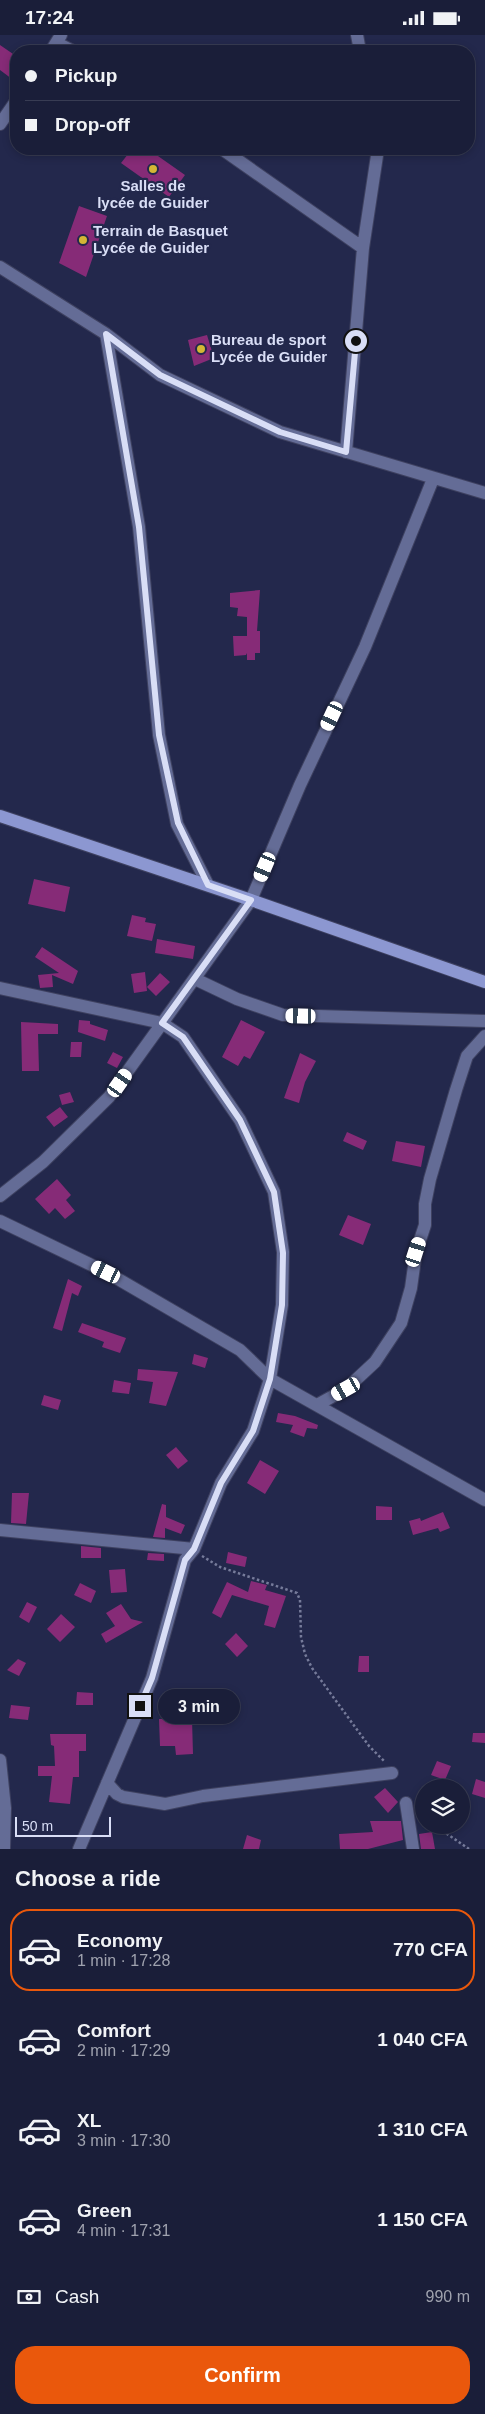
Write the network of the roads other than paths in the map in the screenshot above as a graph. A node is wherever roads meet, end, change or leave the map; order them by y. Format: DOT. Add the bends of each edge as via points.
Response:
graph roads {
  1 [pos="10,110"];
  2 [pos="0,124"];
  3 [pos="231,155"];
  4 [pos="377,155"];
  5 [pos="363,248"];
  6 [pos="0,267"];
  7 [pos="106,334"];
  8 [pos="346,452"];
  9 [pos="433,479"];
  10 [pos="485,493"];
  11 [pos="0,816"];
  12 [pos="208,885"];
  13 [pos="251,900"];
  14 [pos="195,979"];
  15 [pos="485,982"];
  16 [pos="0,988"];
  17 [pos="485,1021"];
  18 [pos="162,1023"];
  19 [pos="485,1036"];
  20 [pos="0,1196"];
  21 [pos="0,1221"];
  22 [pos="270,1379"];
  23 [pos="317,1405"];
  24 [pos="485,1500"];
  25 [pos="0,1530"];
  26 [pos="194,1549"];
  27 [pos="0,1760"];
  28 [pos="392,1773"];
  29 [pos="107,1783"];
  30 [pos="406,1803"];
  31 [pos="4,1849"];
  32 [pos="79,1849"];
  33 [pos="413,1849"];
  1 -- 2 [label="street"];
  3 -- 5 [label="street"];
  4 -- 5 [label="street"];
  5 -- 8 [label="street"];
  6 -- 7 [label="street"];
  7 -- 8 [label="street" via="160,375 280,432"];
  7 -- 12 [label="street" via="139,527 159,735 178,823"];
  8 -- 9 [label="street"];
  9 -- 10 [label="street"];
  9 -- 13 [label="street" via="365,647 300,785"];
  11 -- 12 [label="main road"];
  12 -- 13 [label="main road"];
  13 -- 14 [label="street"];
  13 -- 15 [label="main road"];
  14 -- 17 [label="street" via="237,999 283,1015"];
  14 -- 18 [label="street"];
  16 -- 18 [label="street"];
  18 -- 20 [label="street" via="109,1097 43,1162"];
  18 -- 22 [label="street" via="183,1037 240,1120 274,1192 283,1253 282,1305"];
  19 -- 23 [label="street" via="467,1057 456,1090 430,1179 425,1225 401,1323 375,1362 346,1389"];
  21 -- 22 [label="street" via="123,1282 240,1350"];
  22 -- 23 [label="street"];
  22 -- 26 [label="street" via="253,1431 221,1483"];
  23 -- 24 [label="street"];
  25 -- 26 [label="street"];
  26 -- 29 [label="street" via="180,1573 152,1678"];
  27 -- 31 [label="street" via="5,1815"];
  28 -- 29 [label="street" via="203,1796 165,1804 123,1797"];
  29 -- 32 [label="street"];
  30 -- 33 [label="street"];
}
